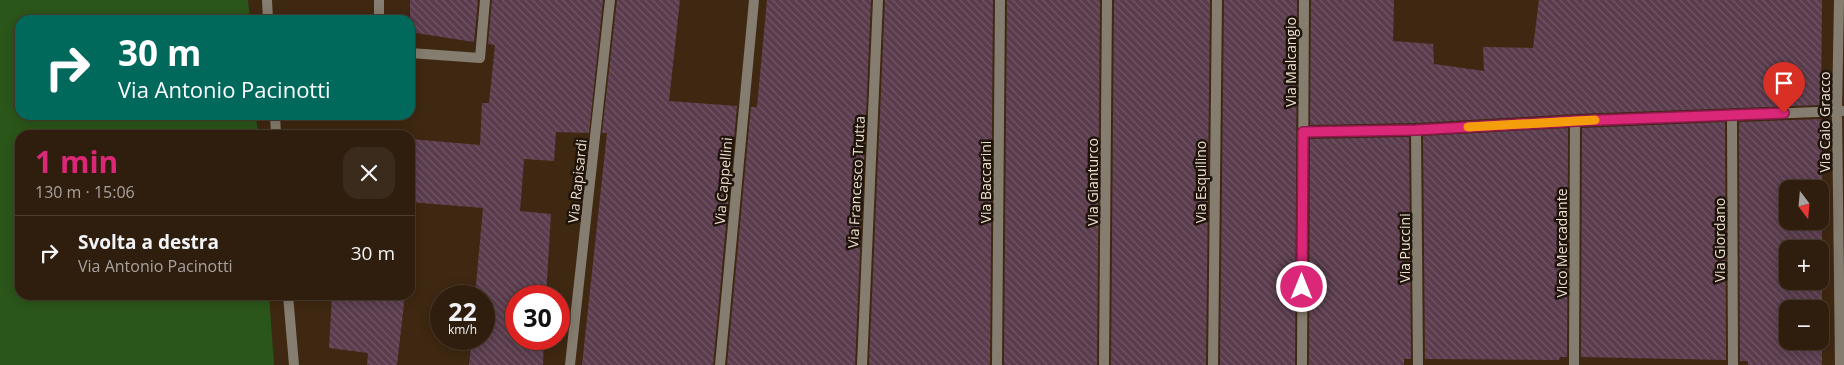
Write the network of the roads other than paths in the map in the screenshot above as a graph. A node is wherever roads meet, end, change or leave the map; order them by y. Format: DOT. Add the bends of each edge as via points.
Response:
graph roads {
  1 [pos="267,0"];
  2 [pos="379,0"];
  3 [pos="485,0"];
  4 [pos="610,0"];
  5 [pos="754,0"];
  6 [pos="878,0"];
  7 [pos="1000,0"];
  8 [pos="1107,0"];
  9 [pos="1217,0"];
  10 [pos="1304,0"];
  11 [pos="1840,0"];
  12 [pos="268,15"];
  13 [pos="379,15"];
  14 [pos="415,53"];
  15 [pos="1840,111"];
  16 [pos="1732,116"];
  17 [pos="1576,121"];
  18 [pos="1416,130"];
  19 [pos="1303,132"];
  20 [pos="288,300"];
  21 [pos="294,365"];
  22 [pos="570,365"];
  23 [pos="720,365"];
  24 [pos="862,365"];
  25 [pos="997,365"];
  26 [pos="1104,365"];
  27 [pos="1213,365"];
  28 [pos="1302,365"];
  29 [pos="1418,365"];
  30 [pos="1574,365"];
  31 [pos="1733,365"];
  32 [pos="1840,365"];
  1 -- 12 [label="street"];
  2 -- 13 [label="street"];
  3 -- 14 [label="street" via="480,58"];
  4 -- 22 [label="street, Via Rapisardi"];
  5 -- 23 [label="street, Via Cappellini"];
  6 -- 24 [label="street, Via Francesco Trutta"];
  7 -- 25 [label="street, Via Baccarini"];
  8 -- 26 [label="street, Via Gianturco"];
  9 -- 27 [label="street, Via Esquilino"];
  10 -- 19 [label="street, Via Malcangio"];
  11 -- 15 [label="street, Via Caio Gracco"];
  15 -- 16 [label="street"];
  15 -- 32 [label="street, Via Caio Gracco"];
  16 -- 17 [label="street"];
  16 -- 31 [label="street, Via Giordano"];
  17 -- 18 [label="street"];
  17 -- 30 [label="street, Vico Mercadante"];
  18 -- 19 [label="street"];
  18 -- 29 [label="street, Via Puccini"];
  19 -- 28 [label="street, Via Malcangio"];
  20 -- 21 [label="street"];
}
